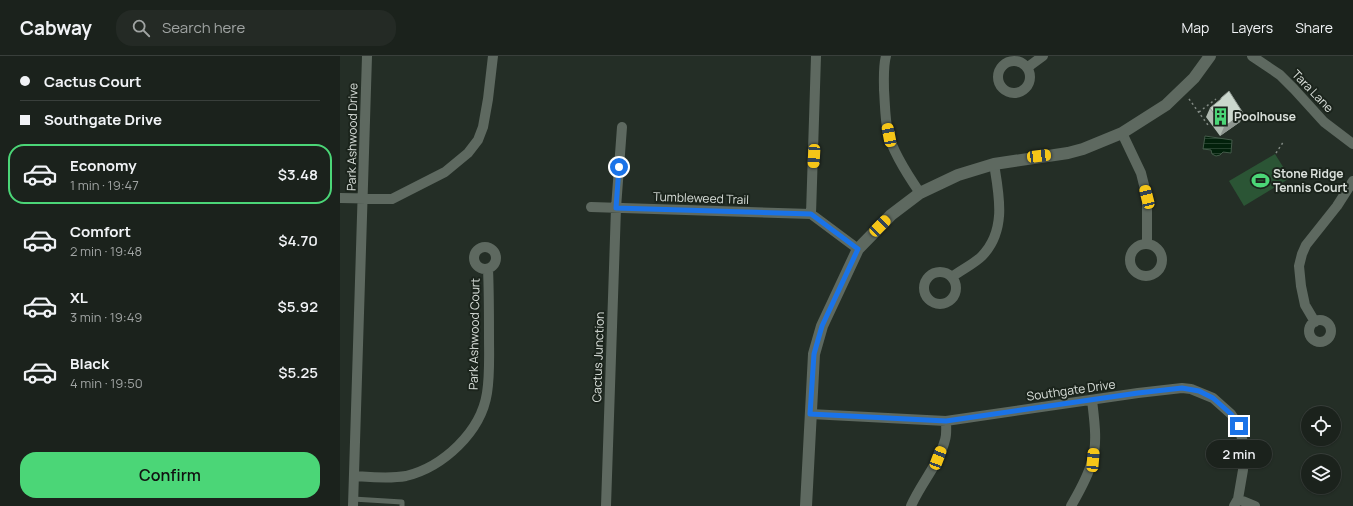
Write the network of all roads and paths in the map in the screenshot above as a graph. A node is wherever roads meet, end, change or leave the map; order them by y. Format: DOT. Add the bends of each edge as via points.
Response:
graph roads {
  1 [pos="367,56"];
  2 [pos="492,56"];
  3 [pos="816,56"];
  4 [pos="886,56"];
  5 [pos="1044,56"];
  6 [pos="1210,56"];
  7 [pos="1252,56"];
  8 [pos="1028,67"];
  9 [pos="1186,96"];
  10 [pos="1216,99"];
  11 [pos="1199,112"];
  12 [pos="1208,125"];
  13 [pos="622,127"];
  14 [pos="1122,133"];
  15 [pos="1284,141"];
  16 [pos="1353,144"];
  17 [pos="1276,153"];
  18 [pos="994,164"];
  19 [pos="1353,181"];
  20 [pos="920,193"];
  21 [pos="340,198"];
  22 [pos="364,199"];
  23 [pos="591,207"];
  24 [pos="616,208"];
  25 [pos="811,214"];
  26 [pos="1147,244"];
  27 [pos="858,249"];
  28 [pos="488,269"];
  29 [pos="952,277"];
  30 [pos="1315,322"];
  31 [pos="1092,400"];
  32 [pos="810,414"];
  33 [pos="946,421"];
  34 [pos="354,476"];
  35 [pos="353,502"];
  36 [pos="1236,503"];
  37 [pos="402,506"];
  38 [pos="606,506"];
  39 [pos="806,506"];
  40 [pos="911,506"];
  41 [pos="1071,506"];
  42 [pos="1255,506"];
  1 -- 22 [label="street, Park Ashwood Drive"];
  2 -- 22 [label="street" via="483,127 478,140 468,153 445,172 392,199"];
  3 -- 25 [label="street"];
  4 -- 20 [label="street" via="885,104 889,135 907,173"];
  5 -- 8 [label="street"];
  6 -- 14 [label="street" via="1194,78 1166,105"];
  7 -- 16 [label="street, Tara Lane" via="1280,75 1324,122"];
  9 -- 11 [label="path"];
  10 -- 11 [label="path"];
  11 -- 12 [label="path"];
  13 -- 24 [label="street, Cactus Junction"];
  14 -- 18 [label="street" via="1068,153"];
  14 -- 26 [label="street" via="1141,173 1147,197"];
  15 -- 17 [label="path"];
  18 -- 20 [label="street" via="958,175"];
  18 -- 29 [label="street" via="1000,203 998,224 992,243 982,256"];
  19 -- 30 [label="street" via="1302,254 1299,266 1301,286 1305,305"];
  20 -- 27 [label="street" via="892,215"];
  21 -- 22 [label="street"];
  22 -- 34 [label="street, Park Ashwood Drive"];
  23 -- 24 [label="street, Tumbleweed Trail"];
  24 -- 25 [label="street, Tumbleweed Trail"];
  24 -- 38 [label="street, Cactus Junction"];
  25 -- 27 [label="street"];
  27 -- 32 [label="street" via="822,326 814,354"];
  28 -- 34 [label="street, Park Ashwood Court" via="487,394 467,437 449,455 410,474 394,477"];
  31 -- 33 [label="street, Southgate Drive"];
  31 -- 36 [label="street, Southgate Drive" via="1182,388 1199,391 1213,398 1231,414 1242,436 1243,470"];
  31 -- 41 [label="street" via="1095,437 1093,460"];
  32 -- 33 [label="street, Southgate Drive"];
  32 -- 39 [label="street"];
  33 -- 40 [label="street" via="946,438 938,458 917,491"];
  34 -- 35 [label="street, Park Ashwood Drive"];
  35 -- 37 [label="lane" via="402,502"];
  36 -- 42 [label="street"];
}
